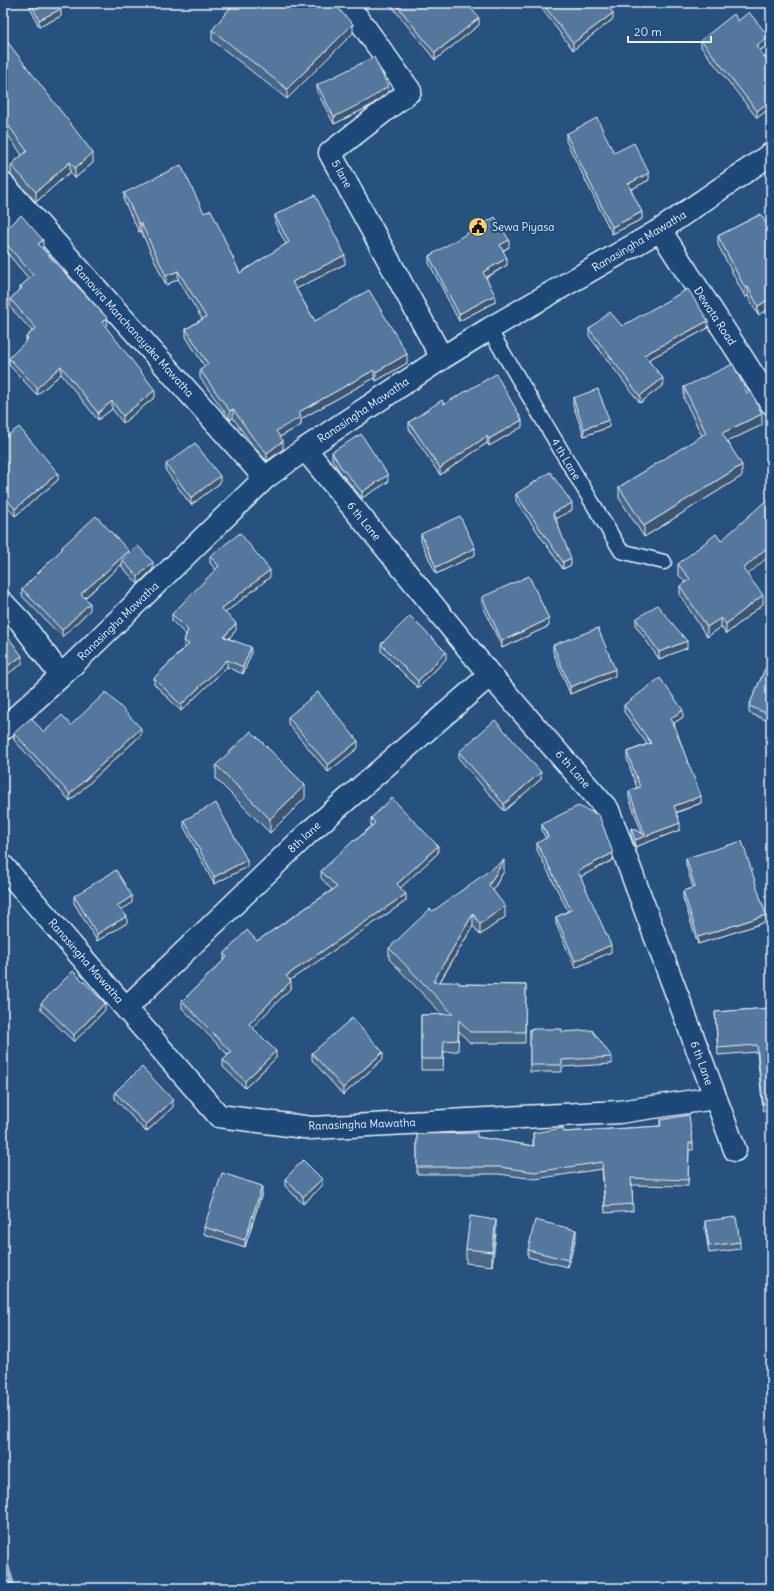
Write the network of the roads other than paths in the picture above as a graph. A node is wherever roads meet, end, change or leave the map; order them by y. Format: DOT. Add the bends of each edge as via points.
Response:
graph roads {
  1 [pos="347,3"];
  2 [pos="771,154"];
  3 [pos="3,184"];
  4 [pos="20,204"];
  5 [pos="3,224"];
  6 [pos="660,230"];
  7 [pos="489,329"];
  8 [pos="442,358"];
  9 [pos="771,403"];
  10 [pos="305,449"];
  11 [pos="265,478"];
  12 [pos="664,562"];
  13 [pos="3,603"];
  14 [pos="490,674"];
  15 [pos="62,676"];
  16 [pos="3,729"];
  17 [pos="3,866"];
  18 [pos="126,1008"];
  19 [pos="715,1098"];
  20 [pos="735,1150"];
  1 -- 8 [label="street, 5 lane" via="410,90 330,152"];
  2 -- 6 [label="street, Ranasingha Mawatha"];
  3 -- 4 [label="street, Ranavira Manchanayaka Mawatha"];
  4 -- 5 [label="street"];
  4 -- 11 [label="street, Ranavira Manchanayaka Mawatha"];
  6 -- 7 [label="street, Ranasingha Mawatha"];
  6 -- 9 [label="street, Dewata Road"];
  7 -- 8 [label="street, Ranasingha Mawatha"];
  7 -- 12 [label="lane, 4 th Lane" via="621,551"];
  8 -- 10 [label="street, Ranasingha Mawatha"];
  10 -- 11 [label="street, Ranasingha Mawatha"];
  10 -- 14 [label="street, 6 th Lane"];
  11 -- 15 [label="street, Ranasingha Mawatha"];
  13 -- 15 [label="street" via="21,622"];
  14 -- 18 [label="street, 8th lane" via="306,835"];
  14 -- 19 [label="street, 6 th Lane" via="608,810"];
  15 -- 16 [label="street, Ranasingha Mawatha"];
  17 -- 18 [label="street, Ranasingha Mawatha"];
  18 -- 19 [label="street, Ranasingha Mawatha" via="219,1116 312,1128 619,1112"];
  19 -- 20 [label="street, 6 th Lane"];
}
